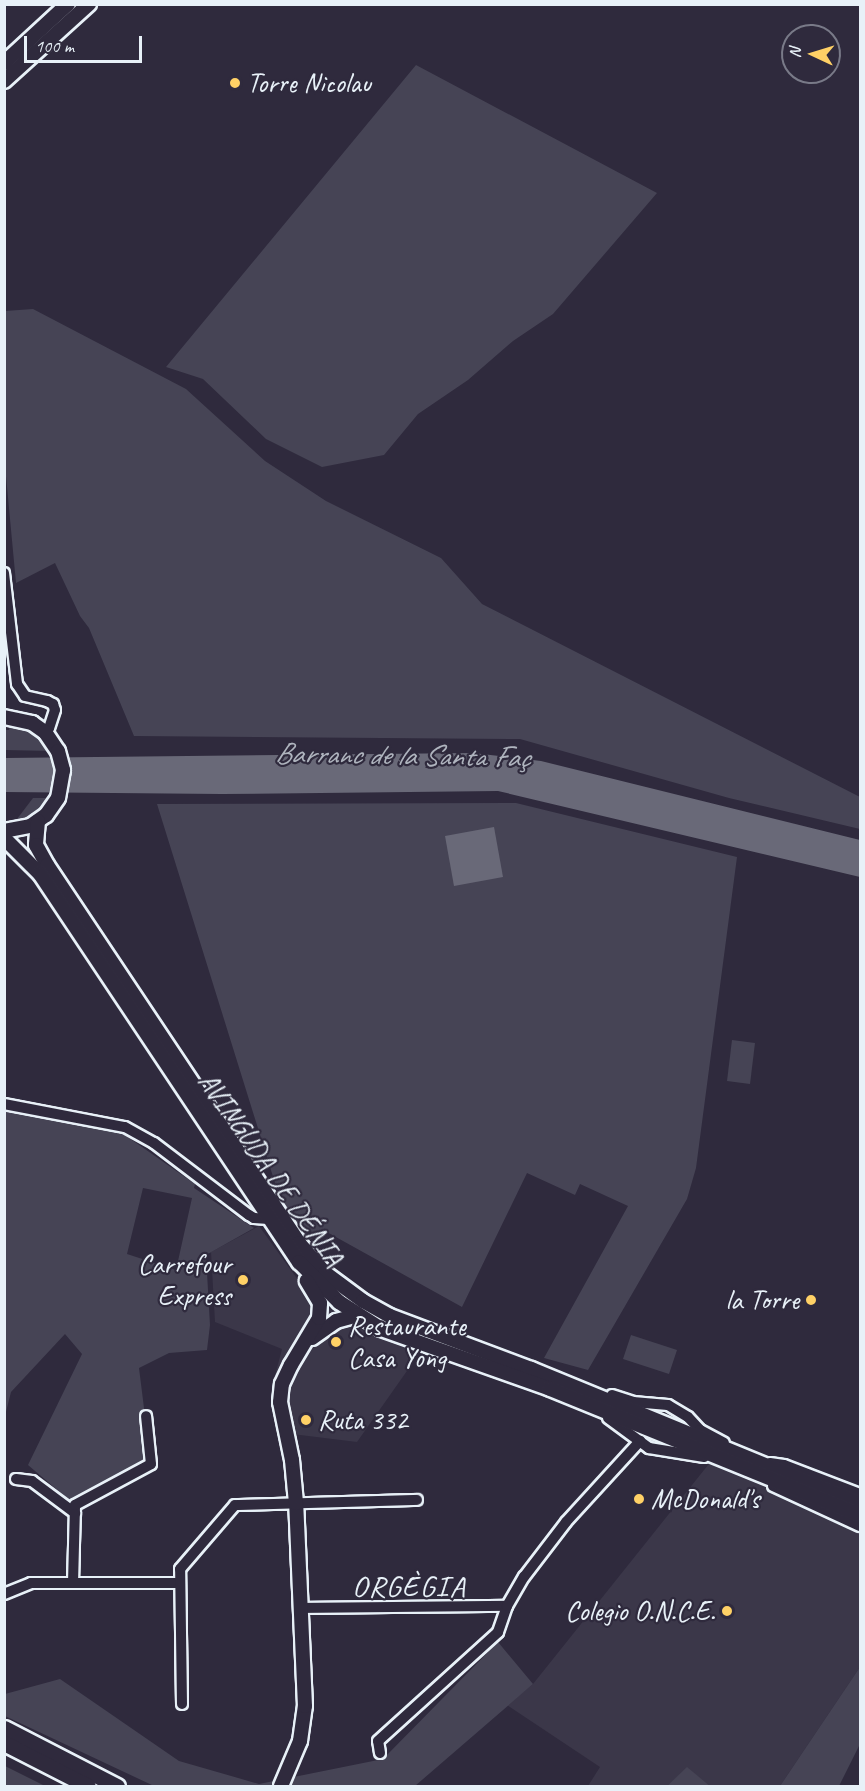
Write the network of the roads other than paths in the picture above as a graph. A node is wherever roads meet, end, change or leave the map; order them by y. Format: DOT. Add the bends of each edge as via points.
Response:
graph roads {
  1 [pos="68,4"];
  2 [pos="88,4"];
  3 [pos="4,63"];
  4 [pos="4,81"];
  5 [pos="4,573"];
  6 [pos="8,634"];
  7 [pos="4,708"];
  8 [pos="11,717"];
  9 [pos="45,732"];
  10 [pos="38,821"];
  11 [pos="4,831"];
  12 [pos="4,838"];
  13 [pos="4,1104"];
  14 [pos="269,1219"];
  15 [pos="299,1262"];
  16 [pos="339,1302"];
  17 [pos="358,1315"];
  18 [pos="419,1327"];
  19 [pos="310,1337"];
  20 [pos="569,1384"];
  21 [pos="662,1404"];
  22 [pos="594,1406"];
  23 [pos="679,1411"];
  24 [pos="146,1416"];
  25 [pos="643,1421"];
  26 [pos="679,1435"];
  27 [pos="640,1441"];
  28 [pos="664,1453"];
  29 [pos="745,1462"];
  30 [pos="16,1479"];
  31 [pos="861,1494"];
  32 [pos="417,1500"];
  33 [pos="297,1503"];
  34 [pos="861,1504"];
  35 [pos="75,1513"];
  36 [pos="861,1515"];
  37 [pos="861,1526"];
  38 [pos="73,1583"];
  39 [pos="180,1583"];
  40 [pos="4,1594"];
  41 [pos="507,1606"];
  42 [pos="302,1608"];
  43 [pos="182,1704"];
  44 [pos="4,1728"];
  45 [pos="4,1743"];
  46 [pos="380,1753"];
  47 [pos="88,1786"];
  48 [pos="117,1786"];
  49 [pos="280,1786"];
  1 -- 3 [label="main road"];
  2 -- 4 [label="main road"];
  5 -- 6 [label="street"];
  6 -- 9 [label="street" via="20,691 33,700 53,704 55,710"];
  7 -- 8 [label="main road"];
  8 -- 9 [label="main road"];
  9 -- 10 [label="main road" via="58,751 63,779 58,798"];
  10 -- 11 [label="main road" via="20,830"];
  10 -- 18 [label="main road, AVINGUDA DE DÉNIA" via="36,845 47,865 299,1243 325,1273 363,1301"];
  12 -- 14 [label="main road, AVINGUDA DE DÉNIA" via="40,874"];
  13 -- 14 [label="street" via="125,1127 163,1149 249,1215"];
  14 -- 15 [label="main road, AVINGUDA DE DÉNIA"];
  15 -- 16 [label="main road, AVINGUDA DE DÉNIA"];
  15 -- 19 [label="main road" via="320,1303 319,1318"];
  16 -- 17 [label="main road, AVINGUDA DE DÉNIA"];
  16 -- 18 [label="main road" via="351,1303 404,1328"];
  16 -- 19 [label="main road"];
  17 -- 19 [label="main road" via="336,1321"];
  17 -- 22 [label="main road, AVINGUDA DE DÉNIA" via="424,1346 465,1357"];
  18 -- 20 [label="main road, AVINGUDA DE DÉNIA"];
  19 -- 33 [label="main road" via="282,1384 280,1402"];
  20 -- 21 [label="street, AVINGUDA DE DÉNIA" via="585,1384 633,1402"];
  20 -- 25 [label="main road, AVINGUDA DE DÉNIA"];
  21 -- 23 [label="street, AVINGUDA DE DÉNIA"];
  21 -- 25 [label="street" via="654,1406"];
  22 -- 25 [label="main road, AVINGUDA DE DÉNIA"];
  22 -- 27 [label="street, AVINGUDA DE DÉNIA"];
  23 -- 26 [label="street" via="683,1420"];
  23 -- 29 [label="street, AVINGUDA DE DÉNIA"];
  24 -- 35 [label="street" via="151,1464 75,1505"];
  25 -- 26 [label="main road, AVINGUDA DE DÉNIA"];
  25 -- 27 [label="street"];
  26 -- 28 [label="street" via="673,1447"];
  26 -- 29 [label="main road, AVINGUDA DE DÉNIA"];
  27 -- 28 [label="street, AVINGUDA DE DÉNIA"];
  27 -- 41 [label="street" via="566,1522"];
  28 -- 29 [label="street, AVINGUDA DE DÉNIA" via="692,1454 721,1464"];
  29 -- 31 [label="street, AVINGUDA DE DÉNIA" via="784,1465"];
  29 -- 34 [label="main road, AVINGUDA DE DÉNIA"];
  29 -- 36 [label="main road, AVINGUDA DE DÉNIA"];
  29 -- 37 [label="street, AVINGUDA DE DÉNIA" via="759,1480"];
  30 -- 35 [label="street" via="32,1481"];
  32 -- 33 [label="street"];
  33 -- 39 [label="street" via="234,1505 180,1569"];
  33 -- 42 [label="main road"];
  35 -- 38 [label="street"];
  38 -- 39 [label="street"];
  38 -- 40 [label="street" via="31,1583"];
  39 -- 43 [label="street"];
  41 -- 42 [label="street"];
  41 -- 46 [label="street" via="498,1632 378,1742"];
  42 -- 49 [label="main road" via="302,1734"];
  44 -- 48 [label="highway"];
  45 -- 47 [label="highway"];
}
